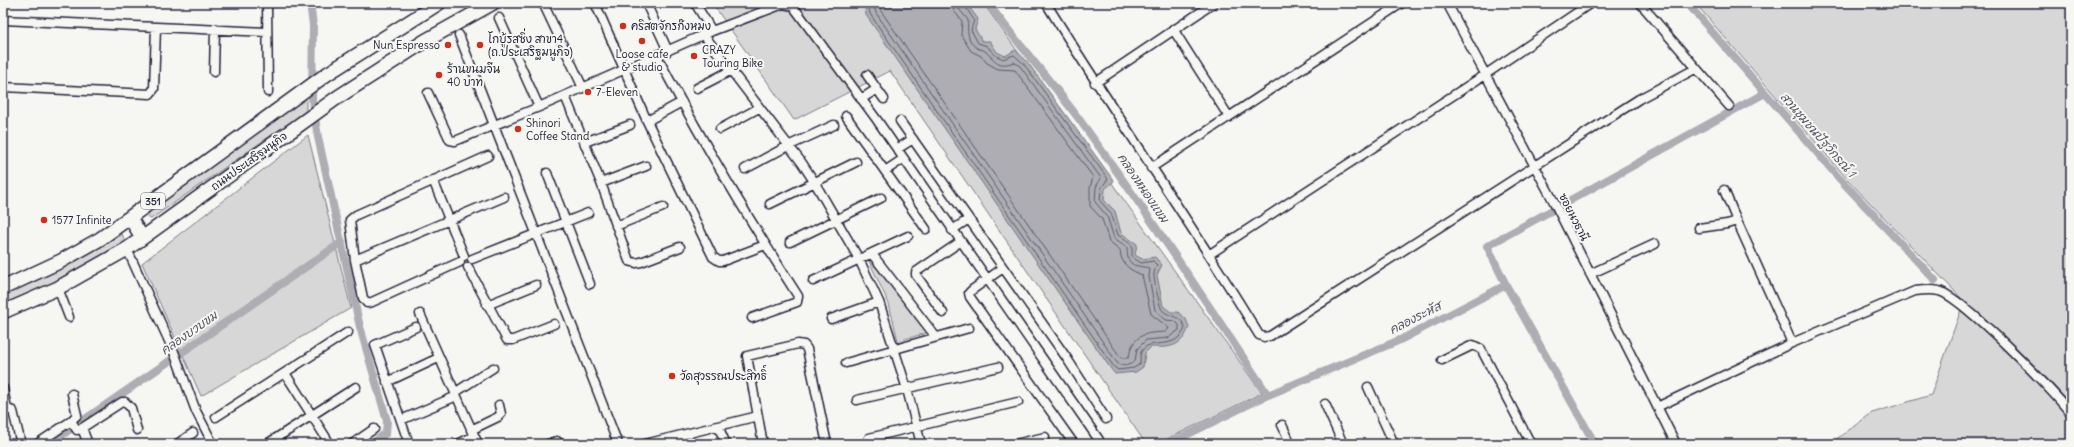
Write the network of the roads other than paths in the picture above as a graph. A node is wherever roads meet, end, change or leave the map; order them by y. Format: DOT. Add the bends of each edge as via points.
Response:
graph roads {
  1 [pos="267,3"];
  2 [pos="440,3"];
  3 [pos="493,3"];
  4 [pos="543,3"];
  5 [pos="595,3"];
  6 [pos="646,3"];
  7 [pos="695,3"];
  8 [pos="1046,3"];
  9 [pos="1214,3"];
  10 [pos="1402,3"];
  11 [pos="1447,3"];
  12 [pos="1591,3"];
  13 [pos="1640,3"];
  14 [pos="499,18"];
  15 [pos="3,20"];
  16 [pos="156,27"];
  17 [pos="1173,29"];
  18 [pos="215,30"];
  19 [pos="712,31"];
  20 [pos="267,32"];
  21 [pos="459,35"];
  22 [pos="704,36"];
  23 [pos="668,51"];
  24 [pos="657,56"];
  25 [pos="1695,69"];
  26 [pos="624,71"];
  27 [pos="730,71"];
  28 [pos="214,72"];
  29 [pos="1486,74"];
  30 [pos="867,75"];
  31 [pos="1095,83"];
  32 [pos="3,87"];
  33 [pos="583,88"];
  34 [pos="697,88"];
  35 [pos="877,89"];
  36 [pos="268,92"];
  37 [pos="428,93"];
  38 [pos="565,96"];
  39 [pos="861,99"];
  40 [pos="884,99"];
  41 [pos="682,102"];
  42 [pos="1729,106"];
  43 [pos="539,108"];
  44 [pos="759,108"];
  45 [pos="846,116"];
  46 [pos="1229,117"];
  47 [pos="646,121"];
  48 [pos="900,121"];
  49 [pos="494,125"];
  50 [pos="630,125"];
  51 [pos="834,125"];
  52 [pos="720,129"];
  53 [pos="913,139"];
  54 [pos="585,142"];
  55 [pos="788,146"];
  56 [pos="897,149"];
  57 [pos="488,156"];
  58 [pos="903,159"];
  59 [pos="856,162"];
  60 [pos="1534,165"];
  61 [pos="646,166"];
  62 [pos="1151,168"];
  63 [pos="745,169"];
  64 [pos="885,171"];
  65 [pos="547,173"];
  66 [pos="433,180"];
  67 [pos="815,183"];
  68 [pos="601,184"];
  69 [pos="1724,190"];
  70 [pos="504,197"];
  71 [pos="881,198"];
  72 [pos="770,204"];
  73 [pos="663,207"];
  74 [pos="588,213"];
  75 [pos="130,218"];
  76 [pos="969,218"];
  77 [pos="449,219"];
  78 [pos="835,220"];
  79 [pos="1737,221"];
  80 [pos="565,222"];
  81 [pos="616,226"];
  82 [pos="1699,228"];
  83 [pos="926,229"];
  84 [pos="952,230"];
  85 [pos="536,234"];
  86 [pos="908,236"];
  87 [pos="142,238"];
  88 [pos="790,242"];
  89 [pos="960,242"];
  90 [pos="1655,244"];
  91 [pos="765,245"];
  92 [pos="680,247"];
  93 [pos="127,249"];
  94 [pos="872,254"];
  95 [pos="1210,254"];
  96 [pos="465,259"];
  97 [pos="355,260"];
  98 [pos="859,260"];
  99 [pos="1003,268"];
  100 [pos="1590,274"];
  101 [pos="986,280"];
  102 [pos="813,281"];
  103 [pos="590,284"];
  104 [pos="536,285"];
  105 [pos="3,288"];
  106 [pos="58,288"];
  107 [pos="879,302"];
  108 [pos="487,305"];
  109 [pos="3,312"];
  110 [pos="943,313"];
  111 [pos="420,314"];
  112 [pos="69,317"];
  113 [pos="752,318"];
  114 [pos="831,319"];
  115 [pos="554,324"];
  116 [pos="416,328"];
  117 [pos="969,328"];
  118 [pos="348,332"];
  119 [pos="936,337"];
  120 [pos="1792,343"];
  121 [pos="894,348"];
  122 [pos="434,360"];
  123 [pos="1442,360"];
  124 [pos="846,364"];
  125 [pos="998,367"];
  126 [pos="493,368"];
  127 [pos="284,373"];
  128 [pos="388,382"];
  129 [pos="356,387"];
  130 [pos="1368,387"];
  131 [pos="3,388"];
  132 [pos="907,389"];
  133 [pos="72,394"];
  134 [pos="454,395"];
  135 [pos="857,400"];
  136 [pos="1018,402"];
  137 [pos="499,404"];
  138 [pos="1325,404"];
  139 [pos="1657,407"];
  140 [pos="2071,414"];
  141 [pos="312,415"];
  142 [pos="758,416"];
  143 [pos="216,417"];
  144 [pos="1106,419"];
  145 [pos="401,420"];
  146 [pos="1282,425"];
  147 [pos="76,426"];
  148 [pos="718,426"];
  149 [pos="917,427"];
  150 [pos="374,429"];
  151 [pos="137,430"];
  152 [pos="471,430"];
  153 [pos="193,433"];
  154 [pos="1045,437"];
  155 [pos="869,438"];
  156 [pos="468,439"];
  157 [pos="1099,440"];
  158 [pos="615,443"];
  159 [pos="20,444"];
  160 [pos="37,444"];
  161 [pos="88,444"];
  162 [pos="177,444"];
  163 [pos="213,444"];
  164 [pos="267,444"];
  165 [pos="330,444"];
  166 [pos="352,444"];
  167 [pos="409,444"];
  168 [pos="458,444"];
  169 [pos="478,444"];
  170 [pos="548,444"];
  171 [pos="560,444"];
  172 [pos="645,444"];
  173 [pos="726,444"];
  174 [pos="763,444"];
  175 [pos="827,444"];
  176 [pos="921,444"];
  177 [pos="1015,444"];
  178 [pos="1074,444"];
  179 [pos="1291,444"];
  180 [pos="1343,444"];
  181 [pos="1394,444"];
  182 [pos="1531,444"];
  183 [pos="1676,444"];
  1 -- 20 [label="street"];
  2 -- 75 [label="main road, 351" via="326,74"];
  3 -- 87 [label="main road, ถนนประเสริฐมนูกิจ / 351" via="425,41 338,97"];
  4 -- 33 [label="street"];
  5 -- 26 [label="street"];
  6 -- 23 [label="street"];
  7 -- 19 [label="street"];
  8 -- 31 [label="street"];
  9 -- 17 [label="street"];
  10 -- 46 [label="street"];
  11 -- 29 [label="street, ซอยนวธานี"];
  12 -- 29 [label="street"];
  13 -- 25 [label="street"];
  14 -- 43 [label="street"];
  15 -- 16 [label="street"];
  16 -- 18 [label="street"];
  16 -- 32 [label="street" via="154,89 150,94"];
  17 -- 31 [label="street"];
  17 -- 46 [label="street"];
  18 -- 20 [label="street"];
  18 -- 28 [label="street"];
  19 -- 22 [label="street"];
  19 -- 39 [label="street" via="788,4"];
  20 -- 36 [label="street"];
  21 -- 49 [label="street"];
  22 -- 23 [label="street"];
  22 -- 27 [label="street"];
  23 -- 24 [label="street"];
  24 -- 26 [label="street"];
  24 -- 41 [label="street"];
  25 -- 42 [label="street"];
  25 -- 60 [label="street" via="1638,99"];
  26 -- 33 [label="street"];
  26 -- 47 [label="street"];
  27 -- 34 [label="street"];
  27 -- 44 [label="street"];
  29 -- 60 [label="street, ซอยนวธานี"];
  29 -- 95 [label="street"];
  30 -- 35 [label="street"];
  31 -- 62 [label="street"];
  33 -- 38 [label="street"];
  35 -- 39 [label="street"];
  35 -- 40 [label="street"];
  37 -- 49 [label="street" via="450,140 460,140"];
  38 -- 43 [label="street"];
  38 -- 54 [label="street"];
  39 -- 56 [label="street"];
  41 -- 47 [label="street"];
  41 -- 91 [label="street"];
  43 -- 49 [label="street"];
  44 -- 52 [label="street"];
  44 -- 55 [label="street"];
  45 -- 64 [label="street"];
  46 -- 62 [label="street"];
  47 -- 91 [label="street" via="716,260 722,261"];
  48 -- 53 [label="street"];
  49 -- 85 [label="street"];
  50 -- 54 [label="street"];
  51 -- 55 [label="street"];
  53 -- 56 [label="street"];
  53 -- 76 [label="street"];
  54 -- 68 [label="street"];
  55 -- 63 [label="street"];
  55 -- 67 [label="street"];
  56 -- 58 [label="street"];
  57 -- 66 [label="street"];
  58 -- 64 [label="street"];
  58 -- 84 [label="street"];
  59 -- 67 [label="street"];
  60 -- 95 [label="street" via="1270,336 1259,335"];
  60 -- 100 [label="street, ซอยนวธานี"];
  61 -- 68 [label="street"];
  62 -- 95 [label="street"];
  64 -- 83 [label="street"];
  65 -- 80 [label="street"];
  66 -- 77 [label="street"];
  66 -- 97 [label="street" via="352,217 349,224"];
  67 -- 72 [label="street"];
  67 -- 78 [label="street"];
  68 -- 81 [label="street"];
  69 -- 79 [label="street"];
  70 -- 77 [label="street"];
  71 -- 78 [label="street"];
  73 -- 81 [label="street"];
  74 -- 80 [label="street"];
  75 -- 87 [label="main road"];
  75 -- 105 [label="main road, 351" via="61,261"];
  76 -- 84 [label="street"];
  76 -- 99 [label="street"];
  77 -- 96 [label="street"];
  77 -- 97 [label="street"];
  78 -- 88 [label="street"];
  78 -- 98 [label="street"];
  79 -- 82 [label="street"];
  79 -- 120 [label="street"];
  80 -- 85 [label="street"];
  80 -- 103 [label="street"];
  81 -- 92 [label="street" via="632,263"];
  84 -- 89 [label="street"];
  85 -- 96 [label="street"];
  85 -- 158 [label="street"];
  86 -- 94 [label="street"];
  87 -- 93 [label="main road, ถนนประเสริฐมนูกิจ / 351"];
  89 -- 101 [label="street"];
  89 -- 110 [label="street" via="916,272"];
  90 -- 100 [label="street"];
  91 -- 113 [label="street" via="798,299 797,302"];
  93 -- 106 [label="main road, ถนนประเสริฐมนูกิจ / 351"];
  93 -- 163 [label="street" via="174,352 196,411"];
  94 -- 98 [label="street"];
  94 -- 119 [label="street"];
  96 -- 97 [label="street" via="370,303 363,298"];
  96 -- 108 [label="street" via="472,262 468,267"];
  98 -- 102 [label="street"];
  98 -- 107 [label="street"];
  99 -- 101 [label="street"];
  99 -- 144 [label="street"];
  100 -- 139 [label="street, ซอยนวธานี"];
  101 -- 157 [label="street"];
  101 -- 178 [label="street" via="969,292 970,297"];
  104 -- 108 [label="street"];
  106 -- 109 [label="main road, ถนนประเสริฐมนูกิจ / 351"];
  106 -- 112 [label="street"];
  107 -- 114 [label="street"];
  107 -- 121 [label="street"];
  108 -- 115 [label="street" via="507,340"];
  111 -- 134 [label="street"];
  116 -- 128 [label="street" via="375,345"];
  117 -- 119 [label="street"];
  118 -- 127 [label="street"];
  119 -- 121 [label="street"];
  120 -- 139 [label="street"];
  120 -- 140 [label="street" via="1915,291 1940,291 1964,306 2044,382"];
  121 -- 124 [label="street"];
  121 -- 132 [label="street"];
  122 -- 128 [label="street"];
  123 -- 182 [label="street" via="1477,345"];
  125 -- 132 [label="street"];
  126 -- 134 [label="street"];
  127 -- 141 [label="street"];
  127 -- 143 [label="street"];
  128 -- 145 [label="street"];
  129 -- 141 [label="street"];
  130 -- 181 [label="street"];
  131 -- 159 [label="street" via="7,409 14,411"];
  132 -- 135 [label="street"];
  132 -- 149 [label="street"];
  133 -- 147 [label="street" via="77,415"];
  134 -- 145 [label="street"];
  134 -- 152 [label="street"];
  136 -- 149 [label="street"];
  137 -- 152 [label="street" via="501,414"];
  138 -- 180 [label="street"];
  139 -- 183 [label="street, ซอยนวธานี"];
  141 -- 164 [label="street"];
  141 -- 165 [label="street"];
  142 -- 148 [label="street"];
  142 -- 174 [label="street"];
  142 -- 175 [label="street" via="747,356 798,344 804,345 807,349"];
  145 -- 167 [label="street"];
  146 -- 179 [label="street"];
  147 -- 151 [label="street" via="125,402 131,408"];
  147 -- 160 [label="street"];
  147 -- 161 [label="street"];
  148 -- 172 [label="street"];
  148 -- 173 [label="street"];
  149 -- 155 [label="street"];
  149 -- 176 [label="street"];
  150 -- 166 [label="street"];
  152 -- 169 [label="street"];
  153 -- 162 [label="street"];
  154 -- 177 [label="street"];
  156 -- 168 [label="street"];
  170 -- 171 [label="street" via="557,440"];
}
